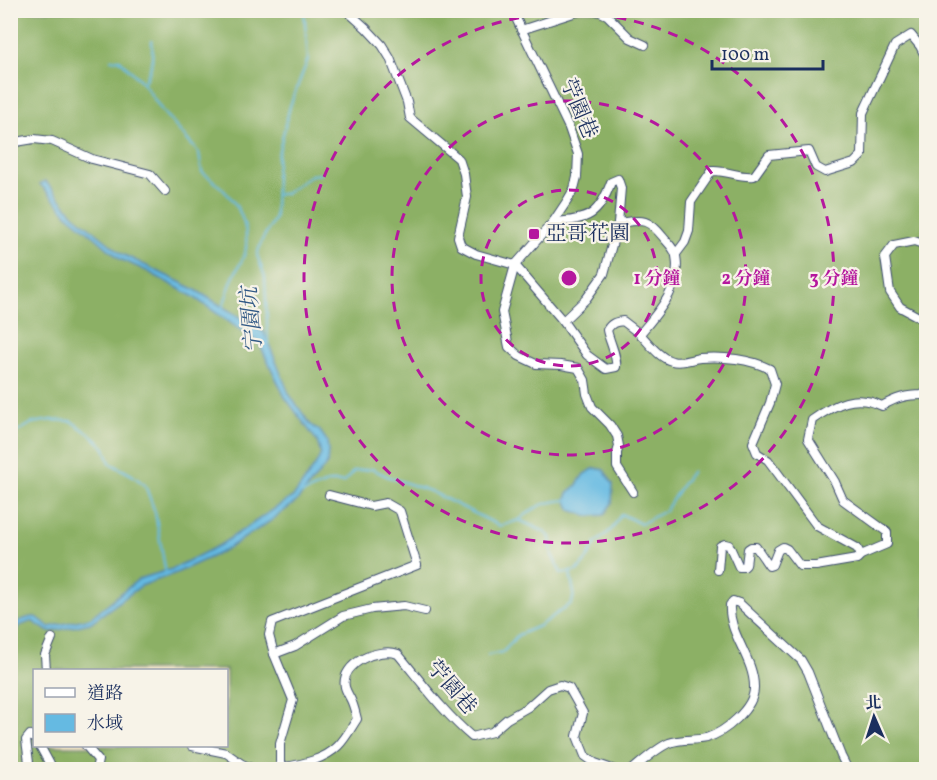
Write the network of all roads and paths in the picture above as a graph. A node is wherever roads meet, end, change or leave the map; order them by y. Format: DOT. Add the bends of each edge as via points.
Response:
graph roads {
  1 [pos="346,10"];
  2 [pos="512,10"];
  3 [pos="583,10"];
  4 [pos="596,10"];
  5 [pos="521,30"];
  6 [pos="645,45"];
  7 [pos="927,58"];
  8 [pos="10,143"];
  9 [pos="165,191"];
  10 [pos="553,222"];
  11 [pos="618,223"];
  12 [pos="927,245"];
  13 [pos="676,254"];
  14 [pos="515,265"];
  15 [pos="563,321"];
  16 [pos="927,321"];
  17 [pos="640,334"];
  18 [pos="927,392"];
  19 [pos="633,492"];
  20 [pos="329,495"];
  21 [pos="861,555"];
  22 [pos="718,570"];
  23 [pos="425,611"];
  24 [pos="52,638"];
  25 [pos="274,654"];
  26 [pos="46,669"];
  27 [pos="33,737"];
  28 [pos="41,747"];
  29 [pos="87,747"];
  30 [pos="197,747"];
  31 [pos="280,768"];
  32 [pos="30,770"];
  33 [pos="53,770"];
  34 [pos="96,770"];
  35 [pos="256,770"];
  36 [pos="271,770"];
  37 [pos="615,770"];
  38 [pos="632,770"];
  39 [pos="848,770"];
  1 -- 14 [label="street" via="390,58 410,118 459,159 468,197 458,237 461,246"];
  2 -- 5 [label="street, 苧園巷"];
  3 -- 5 [label="street"];
  4 -- 6 [label="street" via="607,15 630,38"];
  5 -- 10 [label="street, 苧園巷" via="578,154 574,189"];
  7 -- 13 [label="street" via="911,35 895,45 863,113 862,155 854,163 825,172 816,167 809,151 769,155 754,176 712,171 691,202 689,231"];
  8 -- 9 [label="street" via="52,141 92,159 150,174"];
  10 -- 11 [label="street" via="593,213 611,182 618,179"];
  10 -- 14 [label="street, 苧園巷"];
  11 -- 13 [label="street" via="642,220 656,227"];
  11 -- 15 [label="street" via="604,274"];
  12 -- 16 [label="street" via="914,241 894,245 885,256 890,292 900,307"];
  13 -- 17 [label="street" via="676,279 664,304"];
  14 -- 15 [label="street"];
  14 -- 19 [label="street" via="502,312 508,347 536,364 578,368 592,407 617,436 617,467"];
  15 -- 17 [label="street" via="587,355 606,369 616,367 617,360 607,330 610,325 623,321"];
  17 -- 21 [label="street" via="664,358 675,363 729,358 771,369 776,384 753,443 757,453 768,460 817,526 857,548"];
  18 -- 21 [label="street" via="882,406 872,400 853,400 830,407 812,420 808,439 843,500 887,532 887,544"];
  20 -- 25 [label="street" via="371,506 386,503 400,511 417,565 272,622 269,635"];
  21 -- 22 [label="street" via="840,563 800,566 783,547 769,566 753,547 748,549 746,565 739,567 729,545 724,544 720,546"];
  23 -- 25 [label="street" via="404,606 343,616 295,646"];
  24 -- 26 [label="street" via="45,655"];
  25 -- 31 [label="street" via="293,700 280,744"];
  27 -- 32 [label="street" via="30,735 27,740"];
  28 -- 33 [label="street"];
  29 -- 34 [label="street" via="98,760"];
  30 -- 35 [label="street" via="226,753"];
  31 -- 36 [label="street, 苧園巷"];
  31 -- 37 [label="street, 苧園巷" via="319,757 337,747 357,719 345,688 349,670 369,656 392,652 472,737 492,732 548,689 560,685 569,688 584,713 578,736 585,756"];
  38 -- 39 [label="street" via="667,744 719,733 748,706 755,690 752,672 730,620 733,601 801,660"];
}
